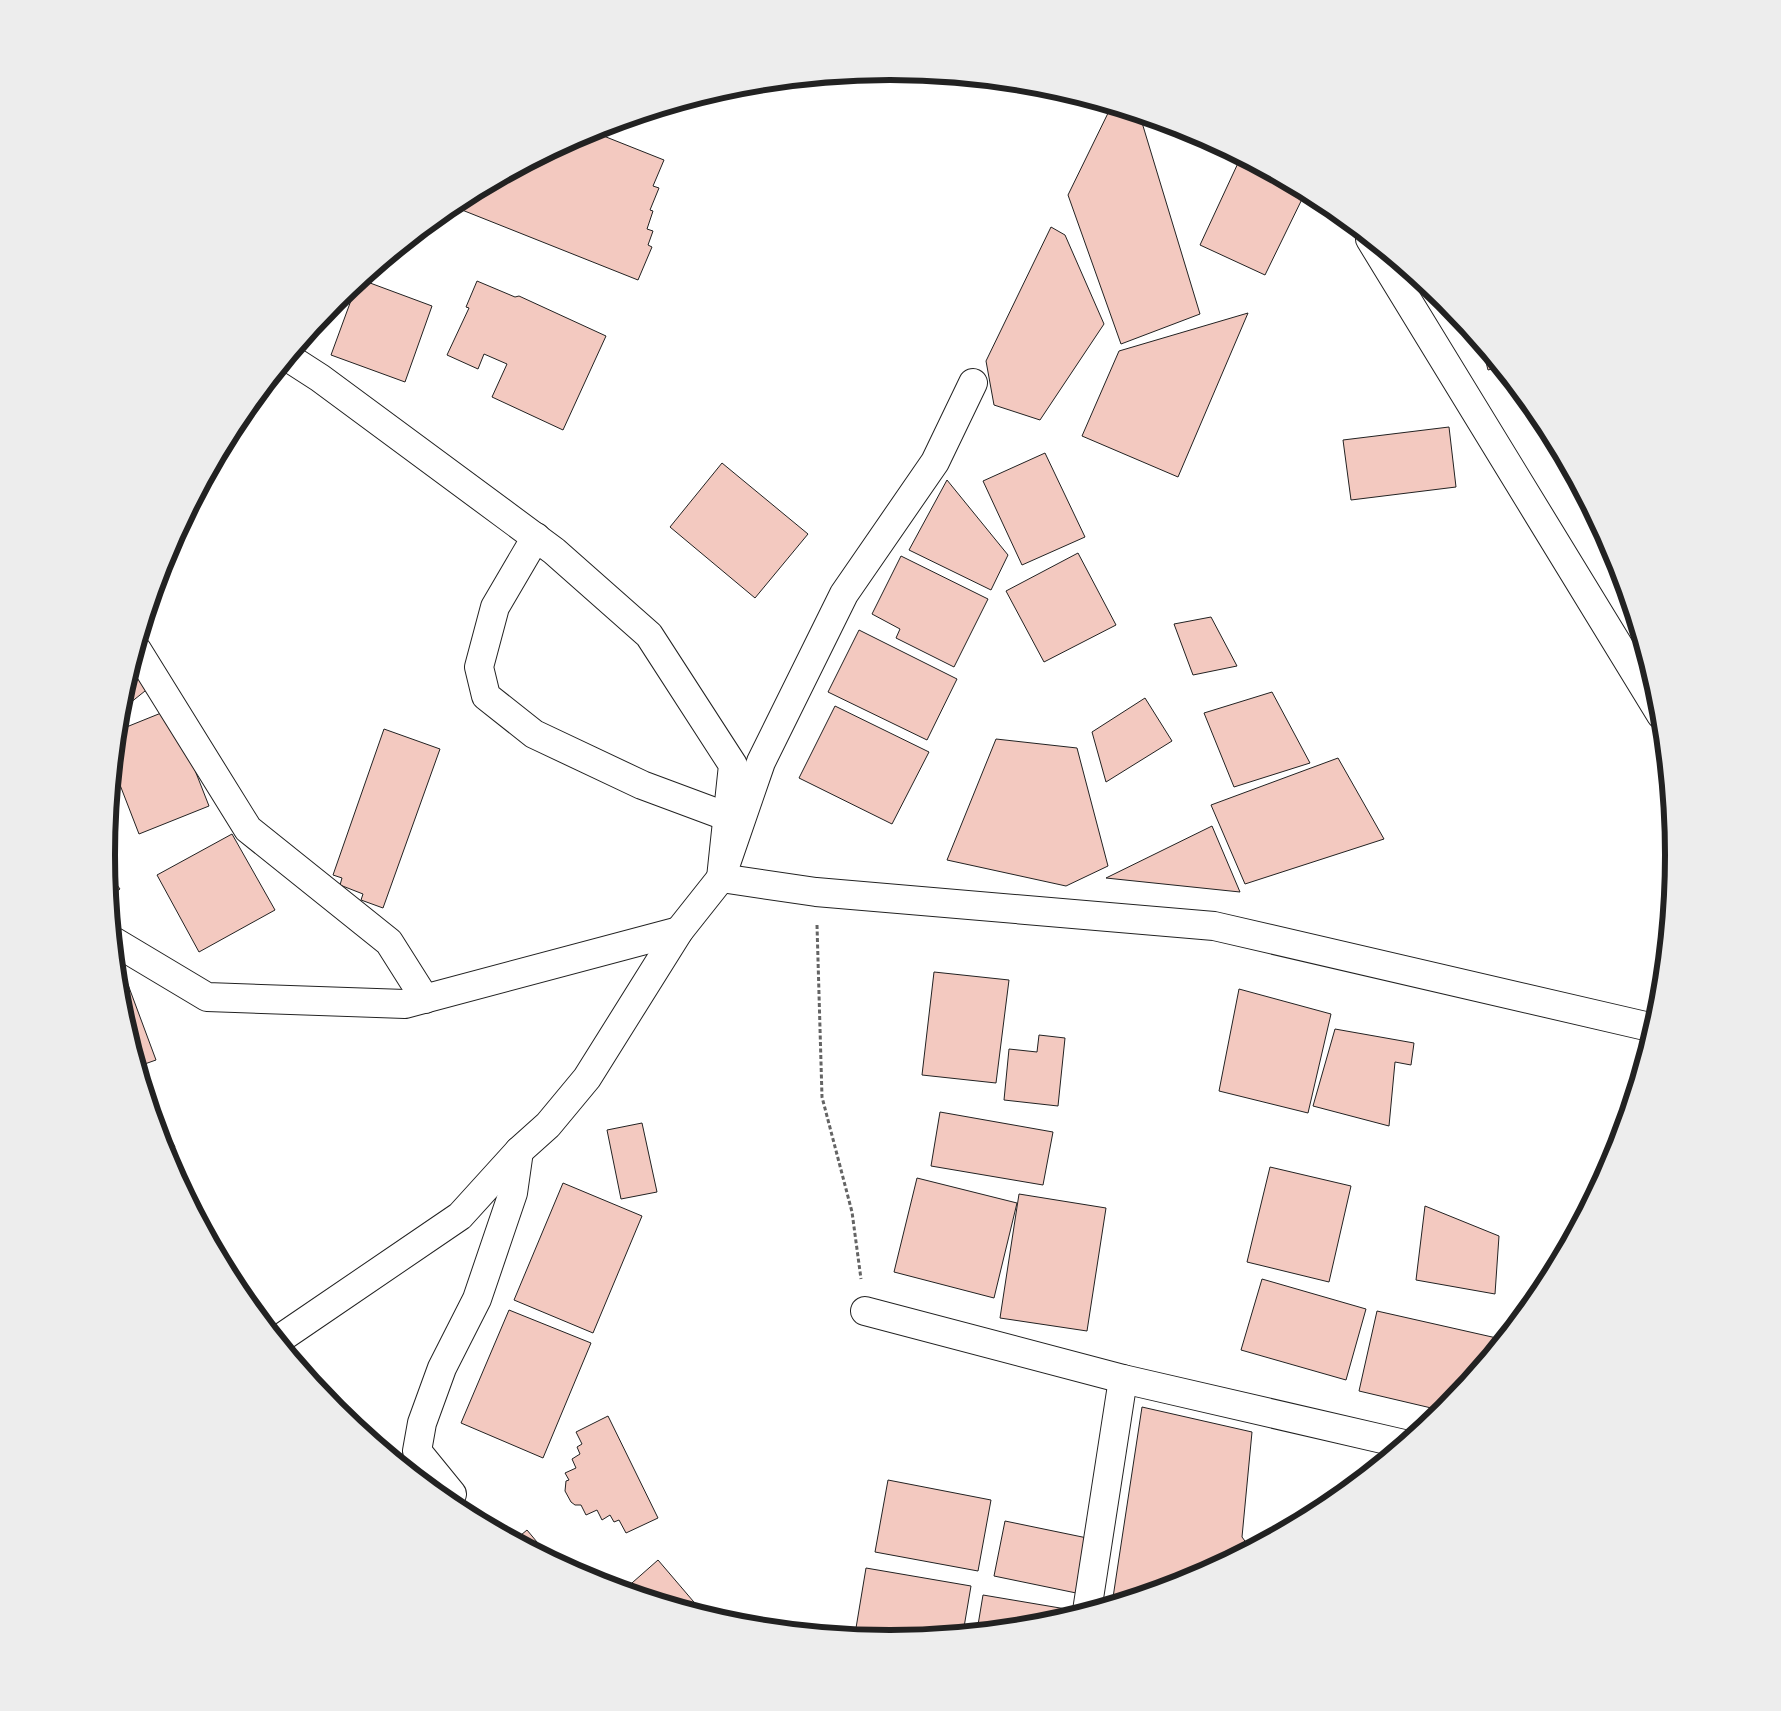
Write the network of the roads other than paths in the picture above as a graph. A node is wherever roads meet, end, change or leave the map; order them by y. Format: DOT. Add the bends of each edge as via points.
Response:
graph roads {
  1 [pos="1378,253"];
  2 [pos="293,361"];
  3 [pos="973,383"];
  4 [pos="536,537"];
  5 [pos="141,656"];
  6 [pos="1649,696"];
  7 [pos="728,817"];
  8 [pos="721,878"];
  9 [pos="679,931"];
  10 [pos="121,946"];
  11 [pos="425,999"];
  12 [pos="1647,1026"];
  13 [pos="519,1152"];
  14 [pos="865,1311"];
  15 [pos="282,1337"];
  16 [pos="1123,1379"];
  17 [pos="1390,1449"];
  18 [pos="452,1494"];
  19 [pos="1088,1606"];
  1 -- 6 [label="street"];
  2 -- 4 [label="street"];
  3 -- 8 [label="street" via="935,462 844,594 761,762"];
  4 -- 7 [label="street" via="649,635 733,765"];
  4 -- 7 [label="street" via="495,606 479,667 486,696 534,734 642,785"];
  5 -- 11 [label="street" via="248,828 389,942"];
  7 -- 8 [label="street"];
  8 -- 9 [label="street"];
  8 -- 12 [label="street" via="816,892 1214,926"];
  9 -- 11 [label="street"];
  9 -- 13 [label="street" via="587,1078 548,1125"];
  10 -- 11 [label="street" via="207,998 405,1004"];
  13 -- 15 [label="street" via="460,1216"];
  13 -- 18 [label="street" via="513,1193 477,1298 442,1368 422,1423 417,1451"];
  14 -- 16 [label="street"];
  16 -- 17 [label="street"];
  16 -- 19 [label="street"];
}
